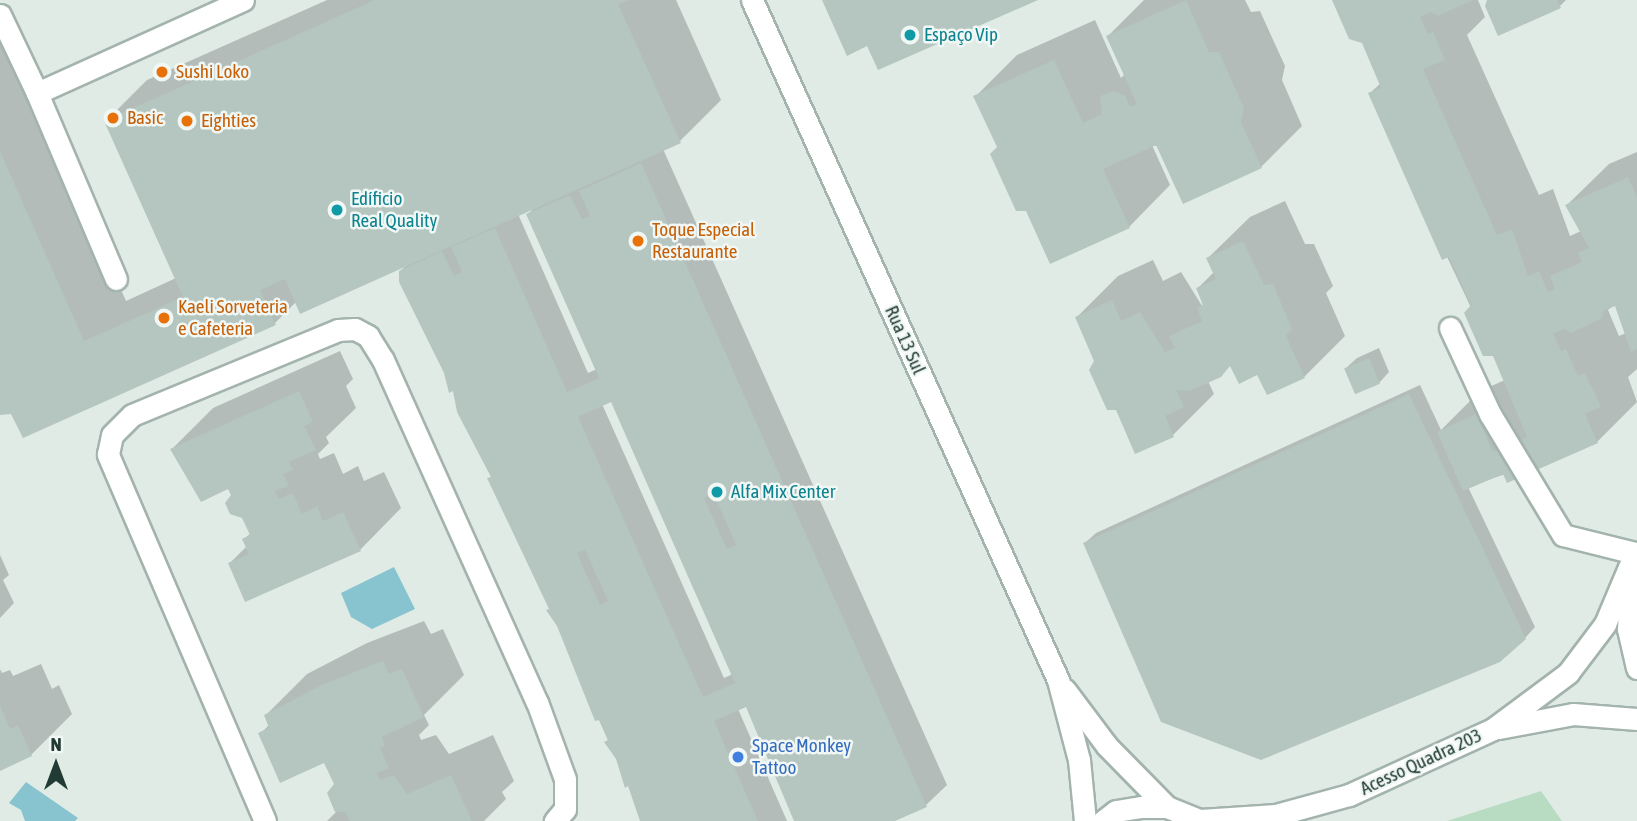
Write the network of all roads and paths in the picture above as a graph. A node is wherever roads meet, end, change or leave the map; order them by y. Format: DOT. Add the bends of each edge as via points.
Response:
graph roads {
  1 [pos="243,0"];
  2 [pos="752,0"];
  3 [pos="0,15"];
  4 [pos="37,93"];
  5 [pos="116,279"];
  6 [pos="1450,328"];
  7 [pos="1636,551"];
  8 [pos="1637,668"];
  9 [pos="1058,680"];
  10 [pos="1637,719"];
  11 [pos="1493,729"];
  12 [pos="1349,795"];
  13 [pos="1167,807"];
  14 [pos="1201,820"];
  15 [pos="265,821"];
  16 [pos="555,821"];
  17 [pos="1085,821"];
  18 [pos="1103,821"];
  19 [pos="1319,821"];
  1 -- 4 [label="street"];
  2 -- 9 [label="street, Rua 13 Sul"];
  3 -- 4 [label="street"];
  4 -- 5 [label="street"];
  6 -- 7 [label="street" via="1490,414 1563,535"];
  7 -- 8 [label="street" via="1628,629"];
  7 -- 11 [label="street, Acesso Quadra 203" via="1590,649 1569,673"];
  9 -- 13 [label="street, Rua 13 Sul" via="1107,746"];
  9 -- 17 [label="street, Rua 13 Sul" via="1079,761"];
  10 -- 11 [label="street, Acesso Quadra 203" via="1573,714"];
  11 -- 12 [label="street, Acesso Quadra 203"];
  12 -- 14 [label="street, Acesso Quadra 203" via="1276,815"];
  12 -- 19 [label="street, Acesso Quadra 203"];
  13 -- 14 [label="street"];
  13 -- 18 [label="street" via="1116,811"];
  15 -- 16 [label="street" via="108,454 111,435 132,415 338,330 355,329 368,336 383,360 537,702 565,779 565,809"];
}
